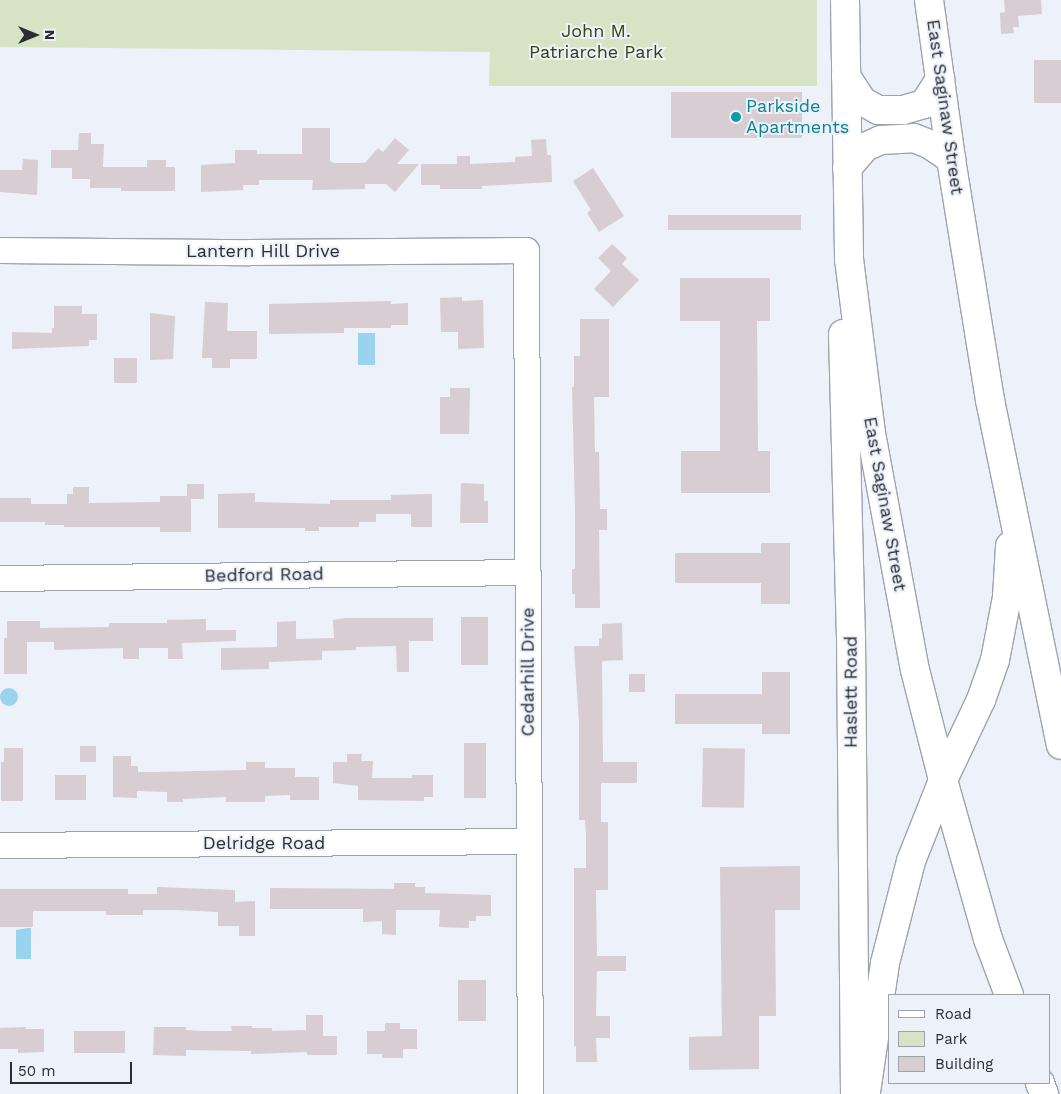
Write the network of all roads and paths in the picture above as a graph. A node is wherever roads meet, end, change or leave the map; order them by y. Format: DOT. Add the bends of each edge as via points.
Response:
graph roads {
  1 [pos="845,0"];
  2 [pos="929,0"];
  3 [pos="846,76"];
  4 [pos="940,78"];
  5 [pos="952,159"];
  6 [pos="847,168"];
  7 [pos="0,250"];
  8 [pos="526,250"];
  9 [pos="853,293"];
  10 [pos="1006,482"];
  11 [pos="527,572"];
  12 [pos="0,578"];
  13 [pos="1061,745"];
  14 [pos="943,780"];
  15 [pos="529,841"];
  16 [pos="0,845"];
  17 [pos="1009,994"];
  18 [pos="530,1094"];
  19 [pos="854,1094"];
  20 [pos="866,1094"];
  1 -- 3 [label="main road, East Saginaw Street"];
  2 -- 4 [label="main road, East Saginaw Street"];
  3 -- 4 [label="main road" via="862,101 878,110 903,110 924,104"];
  3 -- 6 [label="main road, East Saginaw Street"];
  4 -- 5 [label="main road, East Saginaw Street"];
  5 -- 6 [label="main road" via="914,138 881,140 864,147"];
  5 -- 10 [label="main road, East Saginaw Street"];
  6 -- 9 [label="main road, East Saginaw Street"];
  7 -- 8 [label="street, Lantern Hill Drive"];
  8 -- 11 [label="street, Cedarhill Drive"];
  9 -- 14 [label="main road, East Saginaw Street" via="871,433 892,551 915,670"];
  9 -- 19 [label="main road, Haslett Road" via="843,312 851,636"];
  10 -- 13 [label="main road, East Saginaw Street"];
  10 -- 14 [label="main road" via="1010,544 1003,626 981,700"];
  11 -- 12 [label="street, Bedford Road"];
  11 -- 15 [label="street, Cedarhill Drive"];
  14 -- 17 [label="main road, East Saginaw Street" via="988,939"];
  14 -- 20 [label="main road" via="911,861 893,929"];
  15 -- 16 [label="street, Delridge Road"];
  15 -- 18 [label="street, Cedarhill Drive"];
}
